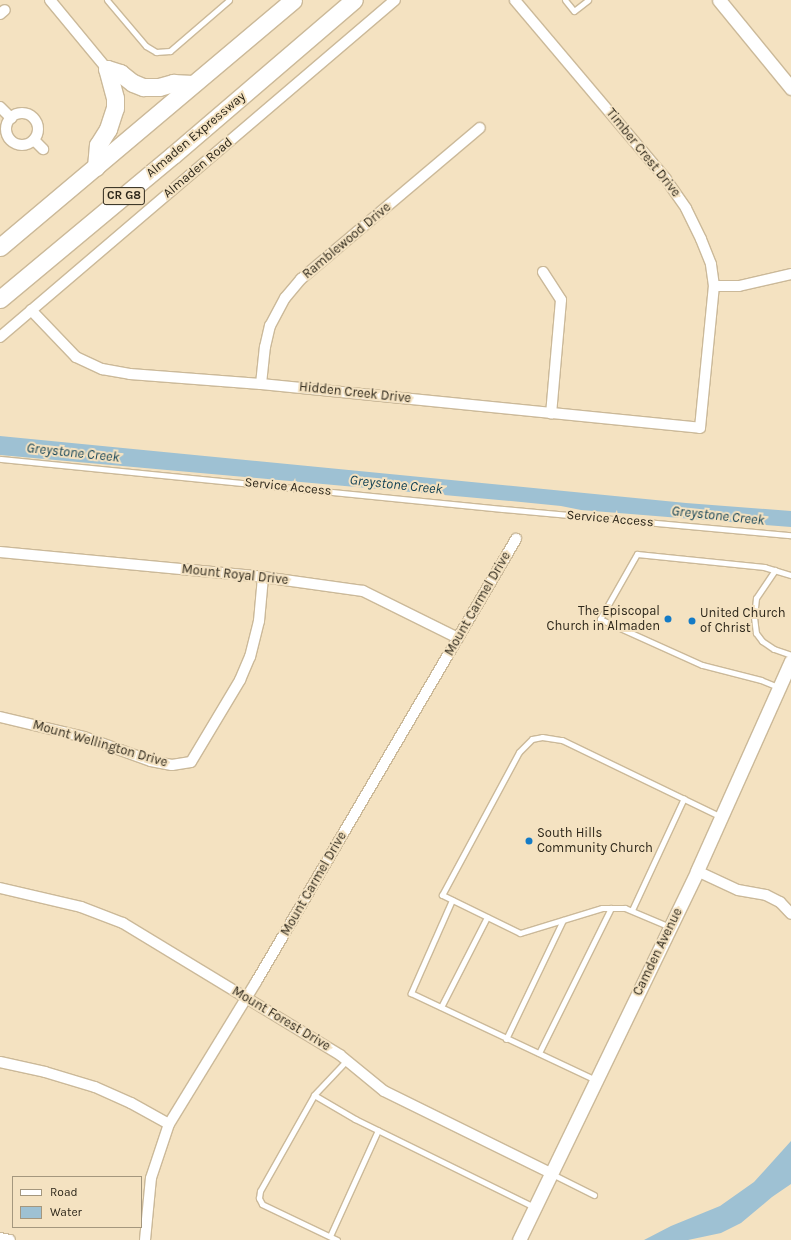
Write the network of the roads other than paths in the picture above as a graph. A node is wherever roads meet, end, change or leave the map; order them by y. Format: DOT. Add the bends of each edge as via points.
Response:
graph roads {
  1 [pos="50,0"];
  2 [pos="107,0"];
  3 [pos="229,0"];
  4 [pos="293,0"];
  5 [pos="354,0"];
  6 [pos="395,0"];
  7 [pos="515,0"];
  8 [pos="565,0"];
  9 [pos="588,0"];
  10 [pos="719,0"];
  11 [pos="107,69"];
  12 [pos="192,84"];
  13 [pos="791,88"];
  14 [pos="0,107"];
  15 [pos="11,118"];
  16 [pos="480,128"];
  17 [pos="34,140"];
  18 [pos="43,148"];
  19 [pos="96,167"];
  20 [pos="0,247"];
  21 [pos="542,272"];
  22 [pos="791,274"];
  23 [pos="714,286"];
  24 [pos="0,299"];
  25 [pos="31,310"];
  26 [pos="0,336"];
  27 [pos="261,384"];
  28 [pos="551,414"];
  29 [pos="700,428"];
  30 [pos="0,459"];
  31 [pos="791,535"];
  32 [pos="516,539"];
  33 [pos="0,552"];
  34 [pos="775,570"];
  35 [pos="791,575"];
  36 [pos="263,577"];
  37 [pos="458,638"];
  38 [pos="791,655"];
  39 [pos="791,661"];
  40 [pos="783,684"];
  41 [pos="0,717"];
  42 [pos="684,798"];
  43 [pos="722,817"];
  44 [pos="697,871"];
  45 [pos="0,888"];
  46 [pos="452,900"];
  47 [pos="611,908"];
  48 [pos="632,910"];
  49 [pos="791,914"];
  50 [pos="487,917"];
  51 [pos="563,920"];
  52 [pos="671,927"];
  53 [pos="247,998"];
  54 [pos="441,1007"];
  55 [pos="506,1039"];
  56 [pos="539,1053"];
  57 [pos="347,1060"];
  58 [pos="0,1062"];
  59 [pos="596,1080"];
  60 [pos="314,1095"];
  61 [pos="170,1124"];
  62 [pos="378,1130"];
  63 [pos="551,1173"];
  64 [pos="594,1196"];
  65 [pos="535,1208"];
  66 [pos="330,1236"];
  67 [pos="0,1238"];
  68 [pos="10,1240"];
  69 [pos="145,1240"];
  70 [pos="337,1240"];
  71 [pos="519,1240"];
  1 -- 11 [label="street"];
  2 -- 3 [label="lane" via="146,46 156,52 170,51"];
  4 -- 12 [label="main road, CR G8"];
  5 -- 24 [label="main road, Almaden Expressway / CR G8"];
  6 -- 25 [label="street, Almaden Road"];
  7 -- 23 [label="street, Timber Crest Drive" via="670,185 686,208 701,239 711,264"];
  8 -- 9 [label="lane" via="574,11"];
  10 -- 13 [label="street"];
  11 -- 12 [label="main road" via="120,73 143,87 159,87 173,83"];
  11 -- 19 [label="main road" via="115,98 115,108 108,130 98,145"];
  12 -- 19 [label="main road, CR G8"];
  14 -- 15 [label="street"];
  15 -- 17 [label="street" via="6,128 7,134 14,142 24,144"];
  15 -- 17 [label="street" via="19,113 33,117 38,126"];
  16 -- 27 [label="street, Ramblewood Drive" via="301,279 285,298 270,326"];
  17 -- 18 [label="street"];
  19 -- 20 [label="main road, CR G8"];
  21 -- 28 [label="street" via="561,300"];
  22 -- 23 [label="street" via="739,286"];
  23 -- 29 [label="street, Timber Crest Drive"];
  25 -- 26 [label="street, Almaden Road"];
  25 -- 27 [label="street, Hidden Creek Drive" via="76,357 102,369 130,374"];
  27 -- 28 [label="street, Hidden Creek Drive"];
  28 -- 29 [label="street, Hidden Creek Drive"];
  30 -- 31 [label="lane, Service Access"];
  32 -- 37 [label="street, Mount Carmel Drive"];
  33 -- 36 [label="street, Mount Royal Drive"];
  34 -- 35 [label="lane"];
  34 -- 38 [label="lane" via="756,598 756,633 774,649"];
  34 -- 40 [label="lane" via="764,566 637,554 600,619 702,665"];
  36 -- 37 [label="street, Mount Royal Drive" via="362,591"];
  36 -- 41 [label="street, Mount Wellington Drive" via="259,621 250,657 240,680 190,762 172,765 84,737"];
  37 -- 53 [label="street, Mount Carmel Drive"];
  39 -- 40 [label="street, Camden Avenue"];
  40 -- 43 [label="street, Camden Avenue"];
  42 -- 43 [label="lane"];
  42 -- 46 [label="lane" via="562,740 532,738 519,752 442,895"];
  42 -- 48 [label="lane"];
  43 -- 44 [label="street, Camden Avenue"];
  44 -- 49 [label="street" via="738,890 766,895 780,902"];
  44 -- 52 [label="street, Camden Avenue"];
  45 -- 53 [label="street, Mount Forest Drive" via="81,907 123,923"];
  46 -- 50 [label="lane"];
  46 -- 54 [label="lane" via="410,992"];
  47 -- 48 [label="lane"];
  47 -- 51 [label="lane" via="602,908"];
  47 -- 56 [label="lane"];
  48 -- 52 [label="lane"];
  50 -- 51 [label="lane" via="520,933"];
  50 -- 54 [label="lane"];
  51 -- 55 [label="lane"];
  52 -- 59 [label="street, Camden Avenue"];
  53 -- 57 [label="street, Mount Forest Drive"];
  53 -- 61 [label="street, Mount Carmel Drive"];
  54 -- 55 [label="lane"];
  55 -- 56 [label="lane"];
  56 -- 59 [label="lane"];
  57 -- 60 [label="lane"];
  57 -- 63 [label="street, Mount Forest Drive" via="384,1091"];
  58 -- 61 [label="street" via="95,1087"];
  59 -- 63 [label="street, Camden Avenue"];
  60 -- 62 [label="lane"];
  60 -- 66 [label="lane" via="260,1191 259,1198 262,1204"];
  61 -- 69 [label="street, Mount Carmel Drive" via="151,1178"];
  62 -- 65 [label="lane"];
  62 -- 66 [label="lane"];
  63 -- 64 [label="lane"];
  63 -- 65 [label="street, Camden Avenue"];
  65 -- 71 [label="street, Camden Avenue"];
  66 -- 70 [label="lane"];
  67 -- 68 [label="street"];
}
